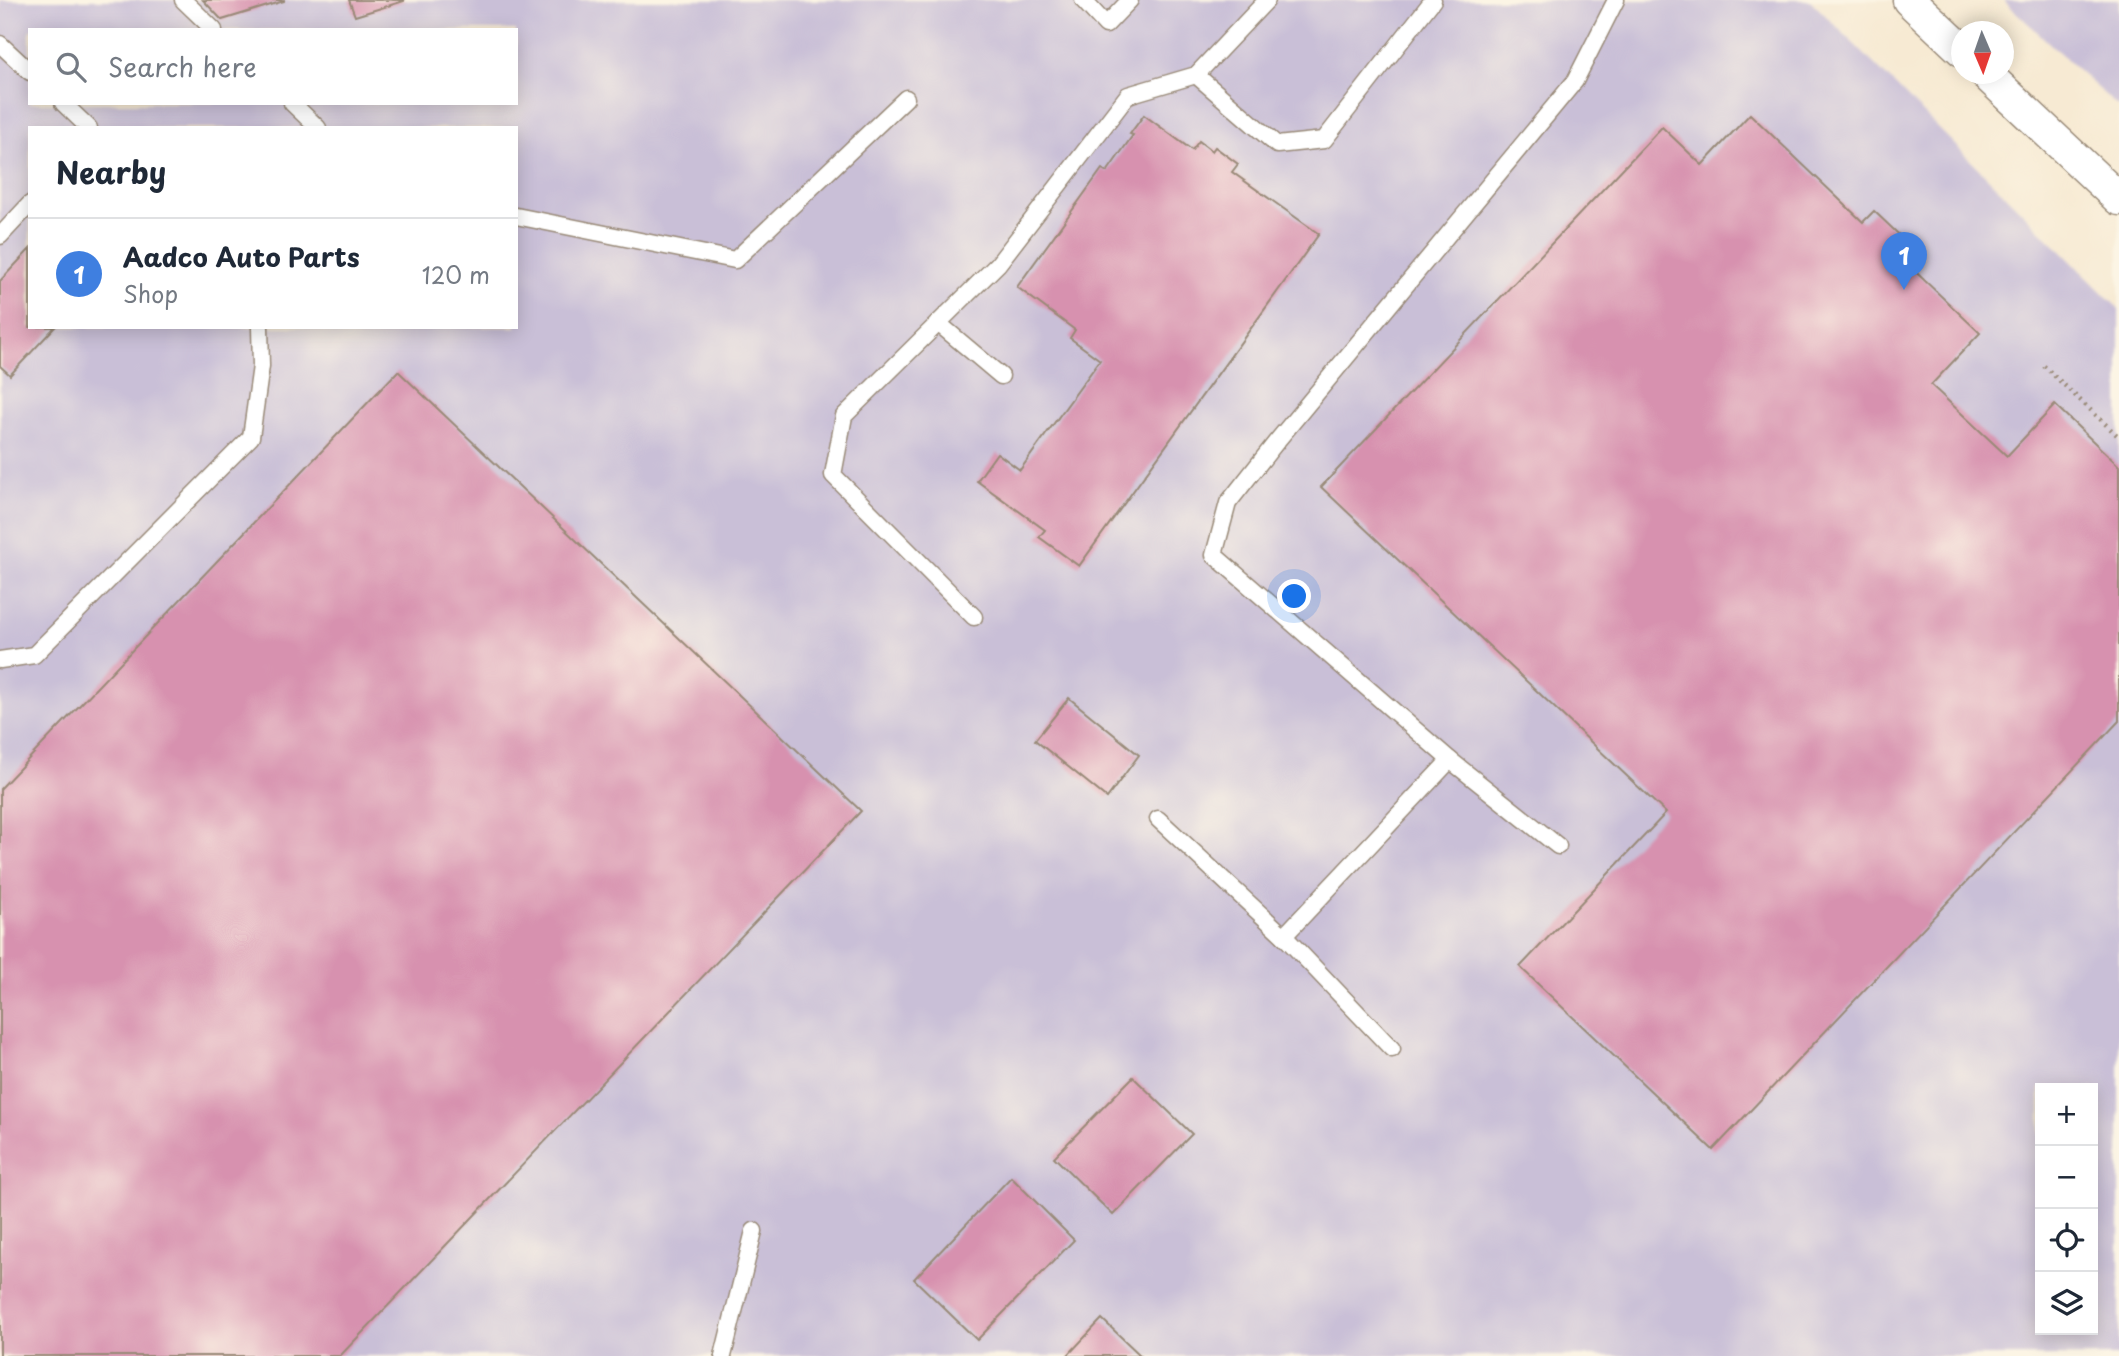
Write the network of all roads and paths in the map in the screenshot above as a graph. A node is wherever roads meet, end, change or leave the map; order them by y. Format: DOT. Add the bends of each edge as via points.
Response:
graph roads {
  1 [pos="183,0"];
  2 [pos="1083,0"];
  3 [pos="1130,0"];
  4 [pos="1268,0"];
  5 [pos="1433,0"];
  6 [pos="1616,0"];
  7 [pos="1909,0"];
  8 [pos="213,28"];
  9 [pos="1951,40"];
  10 [pos="0,44"];
  11 [pos="28,70"];
  12 [pos="1196,75"];
  13 [pos="1997,84"];
  14 [pos="906,98"];
  15 [pos="65,105"];
  16 [pos="294,105"];
  17 [pos="87,126"];
  18 [pos="316,126"];
  19 [pos="2119,199"];
  20 [pos="28,206"];
  21 [pos="518,216"];
  22 [pos="0,236"];
  23 [pos="938,323"];
  24 [pos="260,329"];
  25 [pos="2043,366"];
  26 [pos="1001,376"];
  27 [pos="2119,437"];
  28 [pos="974,617"];
  29 [pos="0,660"];
  30 [pos="1450,760"];
  31 [pos="1158,819"];
  32 [pos="1558,846"];
  33 [pos="1284,936"];
  34 [pos="1392,1049"];
  35 [pos="754,1230"];
  36 [pos="723,1356"];
  1 -- 8 [label="lane"];
  2 -- 3 [label="lane" via="1106,25"];
  4 -- 12 [label="lane"];
  5 -- 12 [label="lane" via="1324,140 1277,145"];
  6 -- 30 [label="lane" via="1576,81 1228,503 1213,555"];
  7 -- 9 [label="street"];
  10 -- 11 [label="lane"];
  12 -- 23 [label="lane" via="1128,95 998,264"];
  13 -- 19 [label="street"];
  14 -- 21 [label="lane" via="735,260"];
  15 -- 17 [label="lane"];
  16 -- 18 [label="lane"];
  20 -- 22 [label="lane"];
  23 -- 26 [label="lane"];
  23 -- 28 [label="lane" via="844,416 833,475"];
  24 -- 29 [label="lane" via="261,366 251,437 34,655"];
  25 -- 27 [label="path"];
  30 -- 32 [label="lane"];
  30 -- 33 [label="lane"];
  31 -- 33 [label="lane"];
  33 -- 34 [label="lane"];
  35 -- 36 [label="lane"];
}
